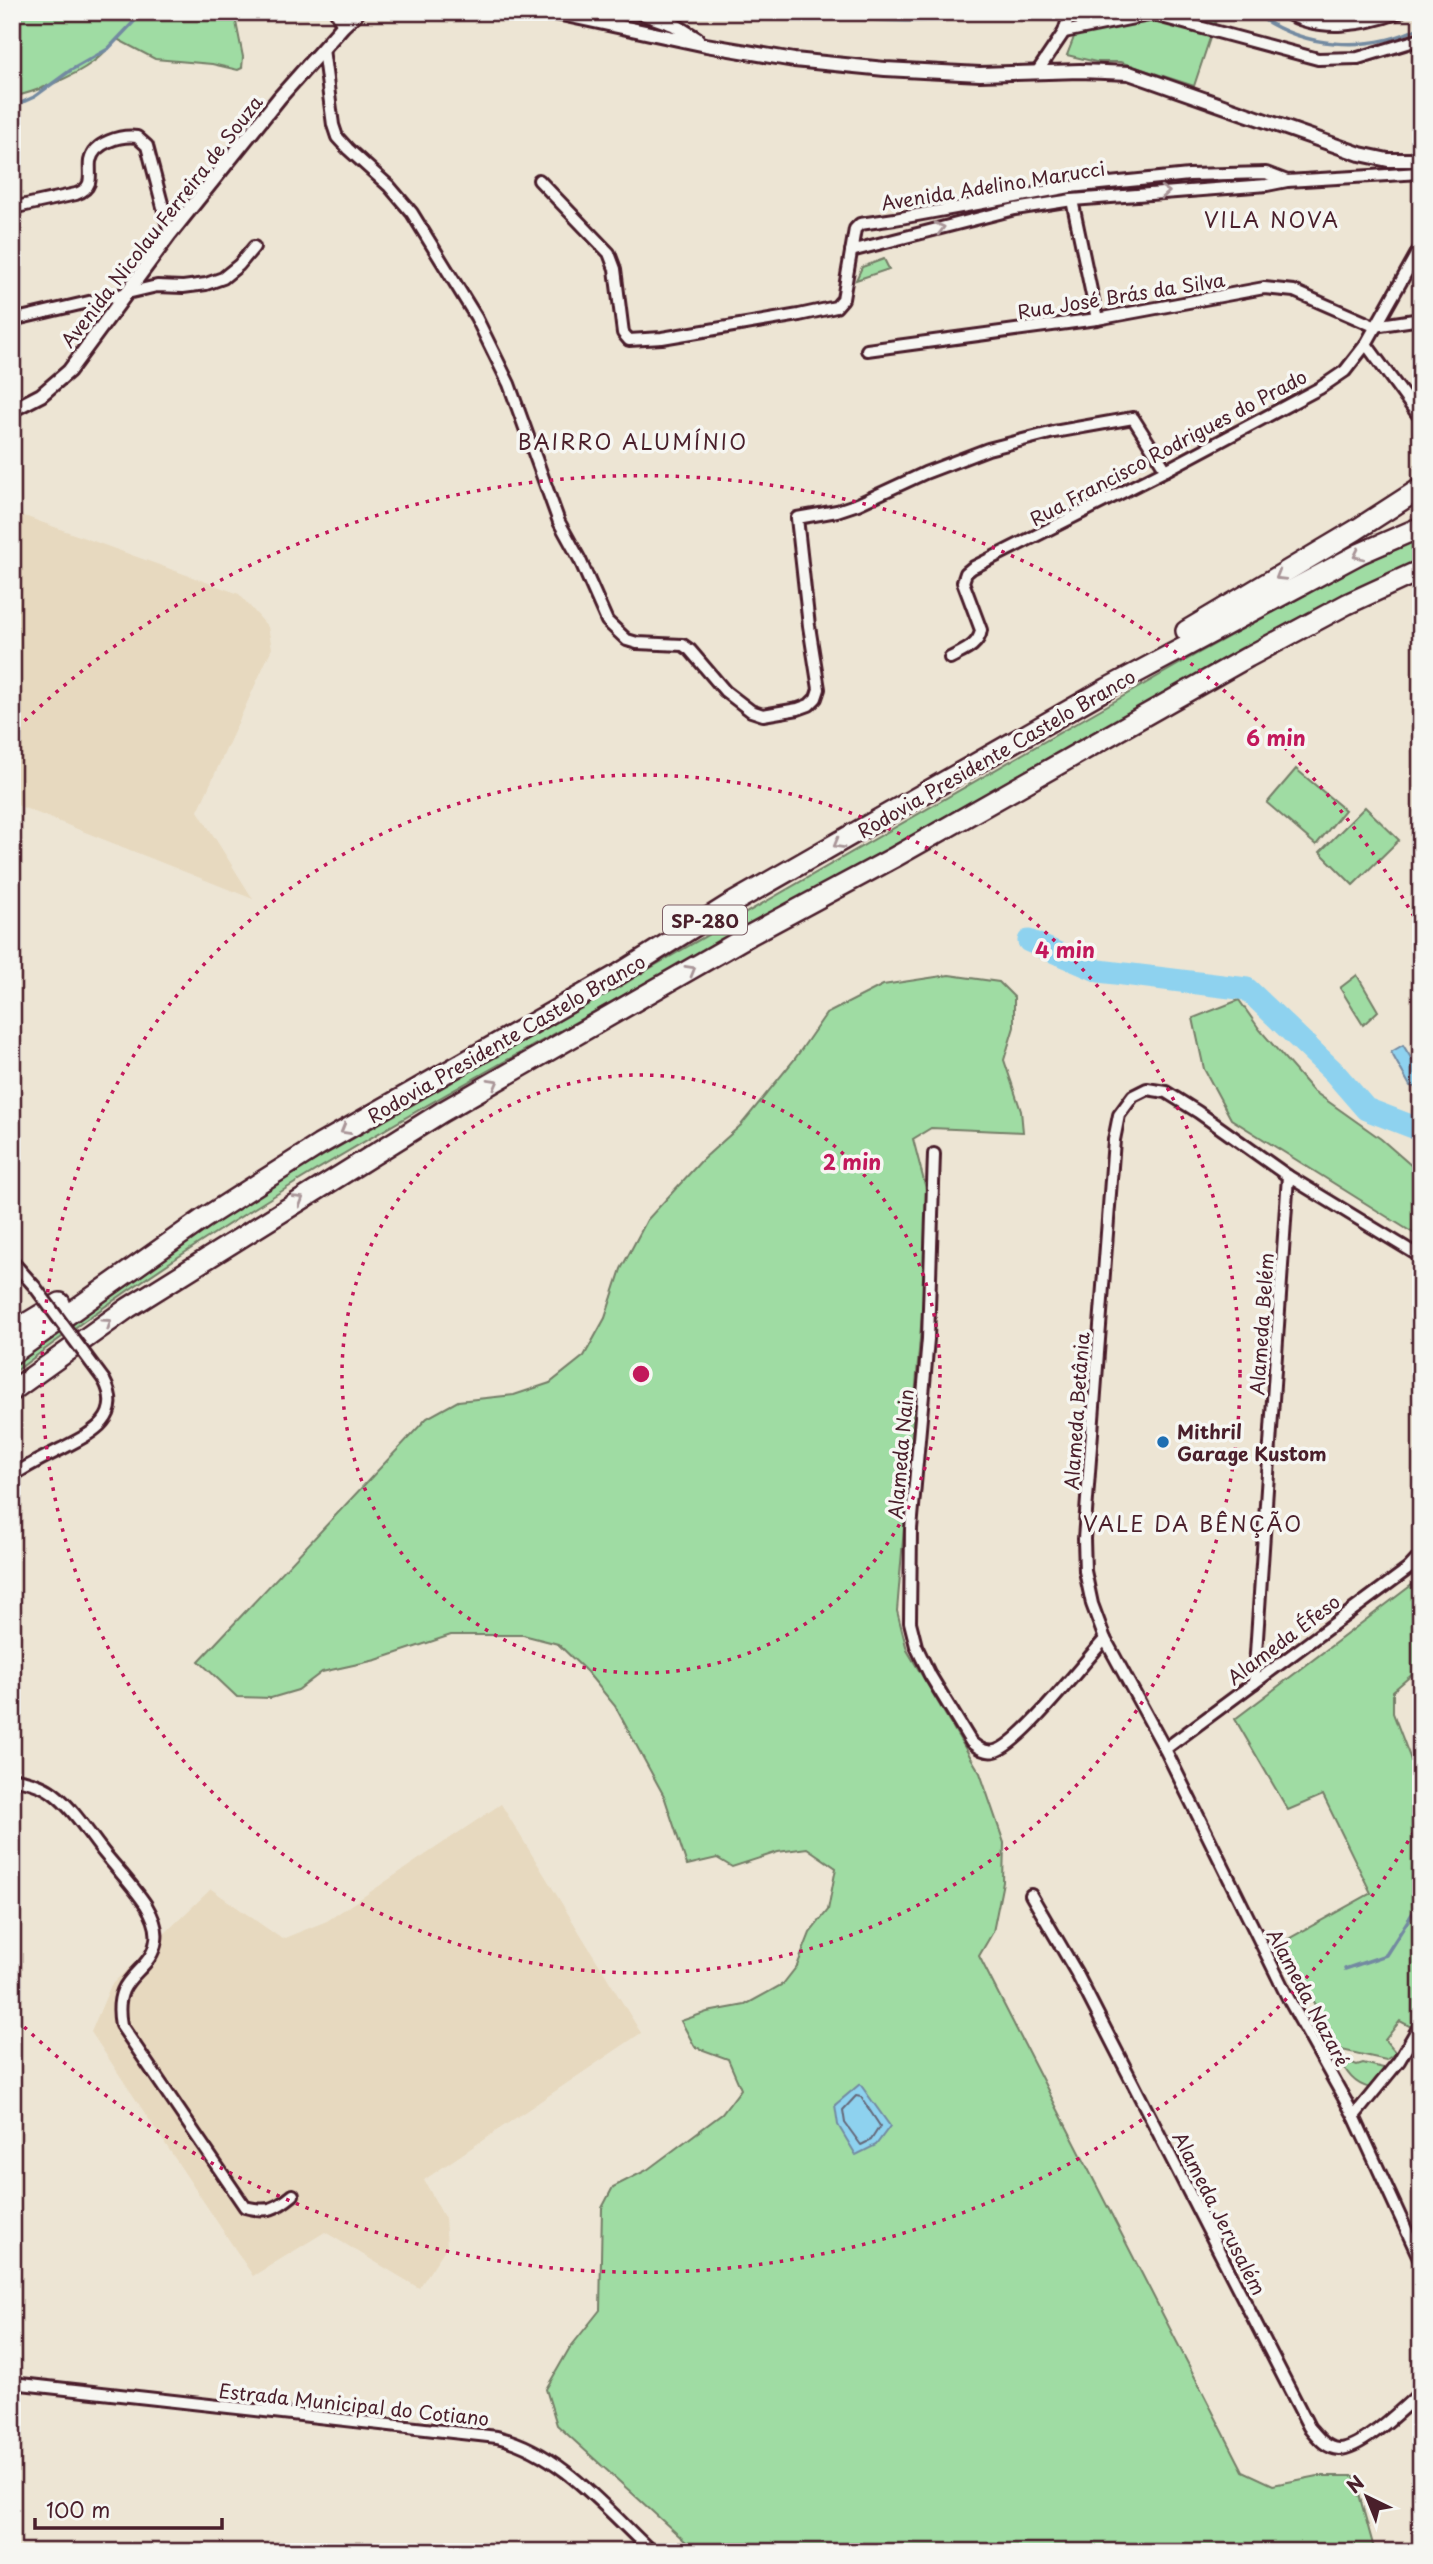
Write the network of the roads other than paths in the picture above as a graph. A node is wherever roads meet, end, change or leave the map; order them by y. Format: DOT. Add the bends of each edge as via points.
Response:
graph roads {
  1 [pos="336,12"];
  2 [pos="358,12"];
  3 [pos="639,12"];
  4 [pos="1070,12"];
  5 [pos="1285,12"];
  6 [pos="1400,12"];
  7 [pos="561,13"];
  8 [pos="1146,13"];
  9 [pos="343,26"];
  10 [pos="1064,32"];
  11 [pos="1421,39"];
  12 [pos="706,45"];
  13 [pos="323,49"];
  14 [pos="1038,72"];
  15 [pos="1421,160"];
  16 [pos="1421,173"];
  17 [pos="539,180"];
  18 [pos="1286,181"];
  19 [pos="1072,200"];
  20 [pos="12,208"];
  21 [pos="895,219"];
  22 [pos="170,234"];
  23 [pos="899,238"];
  24 [pos="1421,246"];
  25 [pos="254,247"];
  26 [pos="850,251"];
  27 [pos="127,294"];
  28 [pos="1097,319"];
  29 [pos="1421,319"];
  30 [pos="12,320"];
  31 [pos="1374,326"];
  32 [pos="1366,344"];
  33 [pos="867,350"];
  34 [pos="12,410"];
  35 [pos="1421,419"];
  36 [pos="1166,470"];
  37 [pos="1421,488"];
  38 [pos="1421,527"];
  39 [pos="1421,570"];
  40 [pos="950,658"];
  41 [pos="1108,688"];
  42 [pos="934,1154"];
  43 [pos="1288,1176"];
  44 [pos="202,1219"];
  45 [pos="1421,1257"];
  46 [pos="12,1261"];
  47 [pos="12,1332"];
  48 [pos="12,1354"];
  49 [pos="12,1391"];
  50 [pos="12,1475"];
  51 [pos="1421,1555"];
  52 [pos="1105,1639"];
  53 [pos="1254,1683"];
  54 [pos="1165,1749"];
  55 [pos="12,1778"];
  56 [pos="1031,1895"];
  57 [pos="1421,2023"];
  58 [pos="1354,2116"];
  59 [pos="293,2195"];
  60 [pos="1421,2262"];
  61 [pos="12,2383"];
  62 [pos="1421,2392"];
  63 [pos="652,2552"];
  1 -- 9 [label="street"];
  2 -- 9 [label="street, Avenida Nicolau Ferreira de Souza"];
  3 -- 12 [label="street" via="673,24"];
  4 -- 10 [label="street"];
  5 -- 6 [label="street" via="1327,24 1370,23"];
  7 -- 12 [label="street"];
  8 -- 10 [label="street"];
  8 -- 11 [label="street" via="1318,59 1357,58"];
  9 -- 13 [label="street, Avenida Nicolau Ferreira de Souza"];
  10 -- 14 [label="street"];
  12 -- 14 [label="street" via="885,69"];
  13 -- 22 [label="street, Avenida Nicolau Ferreira de Souza"];
  13 -- 36 [label="street" via="338,137 412,213 476,317 509,384 559,522 616,631 637,643 683,645 725,691 751,711 779,714 808,705 819,689 797,518 838,512 988,449 1133,418"];
  14 -- 15 [label="street" via="1129,73 1360,154"];
  16 -- 18 [label="street, Avenida Adelino Marucci"];
  17 -- 26 [label="street, Avenida Adelino Marucci" via="609,253 622,333 629,340 836,307 843,299"];
  19 -- 18 [label="street, Avenida Adelino Marucci, one-way"];
  18 -- 21 [label="street, Avenida Adelino Marucci" via="1266,173 1114,182"];
  23 -- 19 [label="street, Avenida Adelino Marucci, one-way"];
  19 -- 28 [label="street"];
  20 -- 22 [label="street" via="84,190 93,153 106,143 131,137 147,146"];
  21 -- 23 [label="street"];
  21 -- 26 [label="street, Avenida Adelino Marucci" via="860,224"];
  22 -- 27 [label="street, Avenida Nicolau Ferreira de Souza"];
  23 -- 26 [label="street, Avenida Adelino Marucci"];
  24 -- 31 [label="street, Rua Francisco Rodrigues do Prado"];
  25 -- 27 [label="street" via="223,278"];
  27 -- 30 [label="street"];
  27 -- 34 [label="street, Avenida Nicolau Ferreira de Souza" via="69,372 41,395"];
  28 -- 31 [label="street, Rua José Brás da Silva" via="1264,288 1294,292"];
  28 -- 33 [label="street, Rua José Brás da Silva"];
  29 -- 31 [label="street"];
  31 -- 32 [label="street, Rua Francisco Rodrigues do Prado"];
  32 -- 35 [label="street"];
  32 -- 36 [label="street, Rua Francisco Rodrigues do Prado" via="1345,371 1320,388"];
  36 -- 40 [label="street, Rua Francisco Rodrigues do Prado" via="972,568 963,582 980,636 977,643"];
  37 -- 41 [label="highway, one-way" via="1162,646"];
  38 -- 41 [label="highway, Rodovia Presidente Castelo Branco / SP-280, one-way" via="1361,553"];
  49 -- 39 [label="highway, Rodovia Presidente Castelo Branco / SP-280, one-way" via="128,1308 442,1112 1236,664"];
  41 -- 44 [label="highway, Rodovia Presidente Castelo Branco / SP-280, one-way" via="318,1145"];
  42 -- 52 [label="street, Alameda Nain" via="928,1339 911,1529 910,1622 916,1646 971,1742 992,1752 1020,1734"];
  43 -- 45 [label="street"];
  43 -- 52 [label="street, Alameda Betânia" via="1166,1092 1147,1089 1133,1096 1119,1115 1084,1539 1085,1572"];
  43 -- 53 [label="street, Alameda Belém"];
  44 -- 47 [label="highway"];
  44 -- 48 [label="highway, Rodovia Presidente Castelo Branco / SP-280"];
  46 -- 50 [label="street, bridge" via="104,1380 111,1398 97,1429"];
  51 -- 53 [label="street, Alameda Éfeso"];
  52 -- 54 [label="street, Alameda Betânia"];
  53 -- 54 [label="street, Alameda Éfeso"];
  54 -- 58 [label="street, Alameda Nazaré" via="1288,1998"];
  55 -- 59 [label="street" via="53,1793 147,1906 155,1924 153,1952 124,1987 117,2006 121,2025 245,2207 261,2212 280,2206"];
  56 -- 62 [label="street, Alameda Jerusalém" via="1076,1972 1309,2427 1322,2442 1337,2449 1354,2447"];
  57 -- 58 [label="street" via="1399,2061"];
  58 -- 60 [label="street, Alameda Nazaré"];
  61 -- 63 [label="street, Estrada Municipal do Cotiano" via="518,2442 573,2478"];
}
